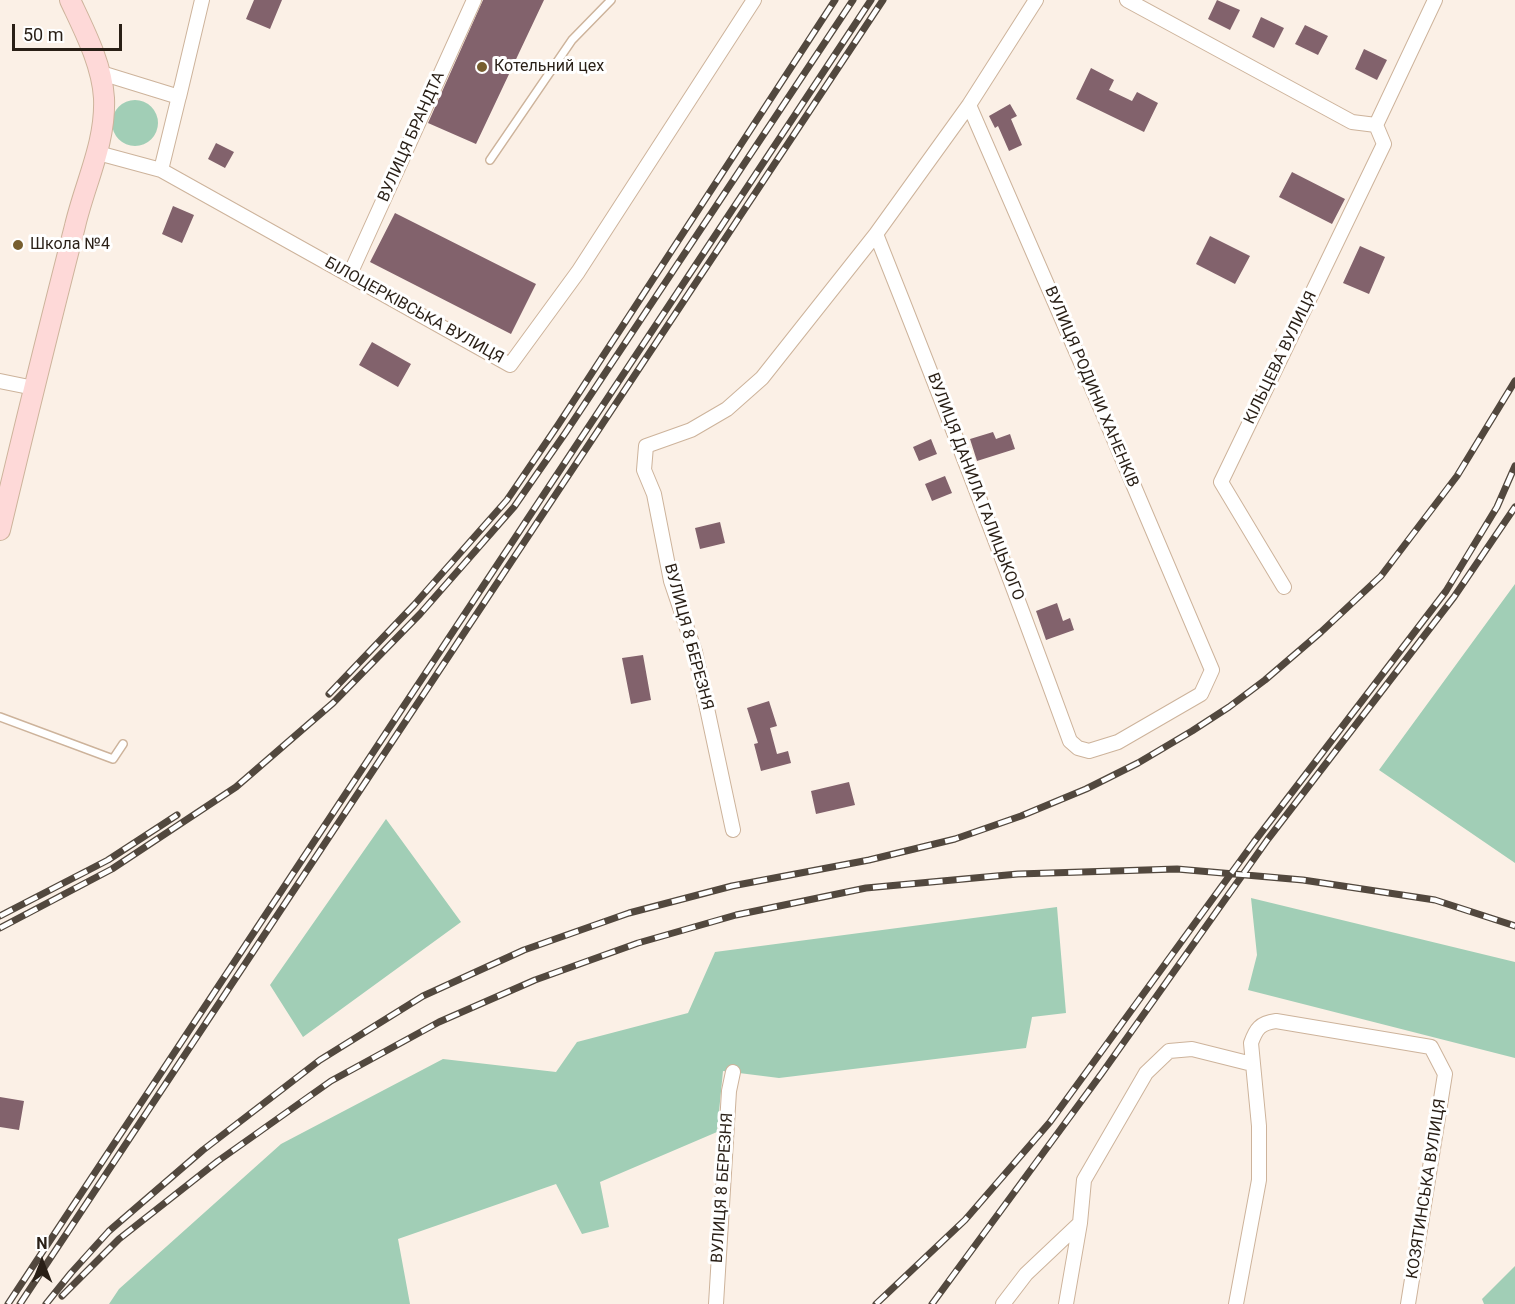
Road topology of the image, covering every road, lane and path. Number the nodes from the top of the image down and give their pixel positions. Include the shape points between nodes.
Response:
1 (69, 0) edge
2 (202, 0) edge
3 (474, 0) edge
4 (611, 0) edge
5 (754, 0) edge
6 (1036, 0) edge
7 (1126, 0) edge
8 (1435, 0) edge
9 (98, 72) junction
10 (179, 97) junction
11 (969, 105) junction
12 (1376, 125) junction
13 (98, 153) junction
14 (490, 160) dead end
15 (161, 170) junction
16 (876, 234) junction
17 (350, 274) junction
18 (0, 381) edge
19 (34, 388) junction
20 (0, 530) edge
21 (1284, 586) dead end
22 (0, 717) edge
23 (1070, 741) joint
24 (123, 744) dead end
25 (733, 830) dead end
26 (1252, 1064) junction
27 (733, 1072) dead end
28 (1080, 1223) junction
29 (716, 1304) edge
30 (1003, 1304) edge
31 (1066, 1304) edge
32 (1236, 1304) edge
33 (1408, 1304) edge

1 - 9 main road
2 - 10 street
3 - 17 street, ВУЛИЦЯ БРАНДТА
4 - 14 lane via 572,40
5 - 17 street, БІЛОЦЕРКІВСЬКА ВУЛИЦЯ via 578,272 510,365
6 - 11 street
7 - 12 street via 1352,122
8 - 12 street
9 - 10 street
9 - 13 main road via 104,98
10 - 15 street
11 - 16 street
11 - 23 street, ВУЛИЦЯ РОДИНИ ХАНЕНКІВ via 1212,670 1201,694 1118,742 1089,751
12 - 21 street, КІЛЬЦЕВА ВУЛИЦЯ via 1384,144 1221,482
13 - 15 street, БІЛОЦЕРКІВСЬКА ВУЛИЦЯ
13 - 19 main road via 77,217
15 - 17 street, БІЛОЦЕРКІВСЬКА ВУЛИЦЯ
16 - 23 street, ВУЛИЦЯ ДАНИЛА ГАЛИЦЬКОГО via 1004,560
16 - 25 street, ВУЛИЦЯ 8 БЕРЕЗНЯ via 762,378 727,409 691,430 646,446 644,470 654,494 671,581 695,652
18 - 19 street
19 - 20 main road
22 - 24 lane via 113,759
26 - 28 street via 1191,1049 1169,1051 1146,1073 1084,1180
26 - 32 street via 1259,1126 1259,1180
26 - 33 street, КОЗЯТИНСЬКА ВУЛИЦЯ via 1255,1030 1276,1021 1431,1047 1445,1074
27 - 29 street, ВУЛИЦЯ 8 БЕРЕЗНЯ
28 - 30 street via 1026,1274
28 - 31 street

